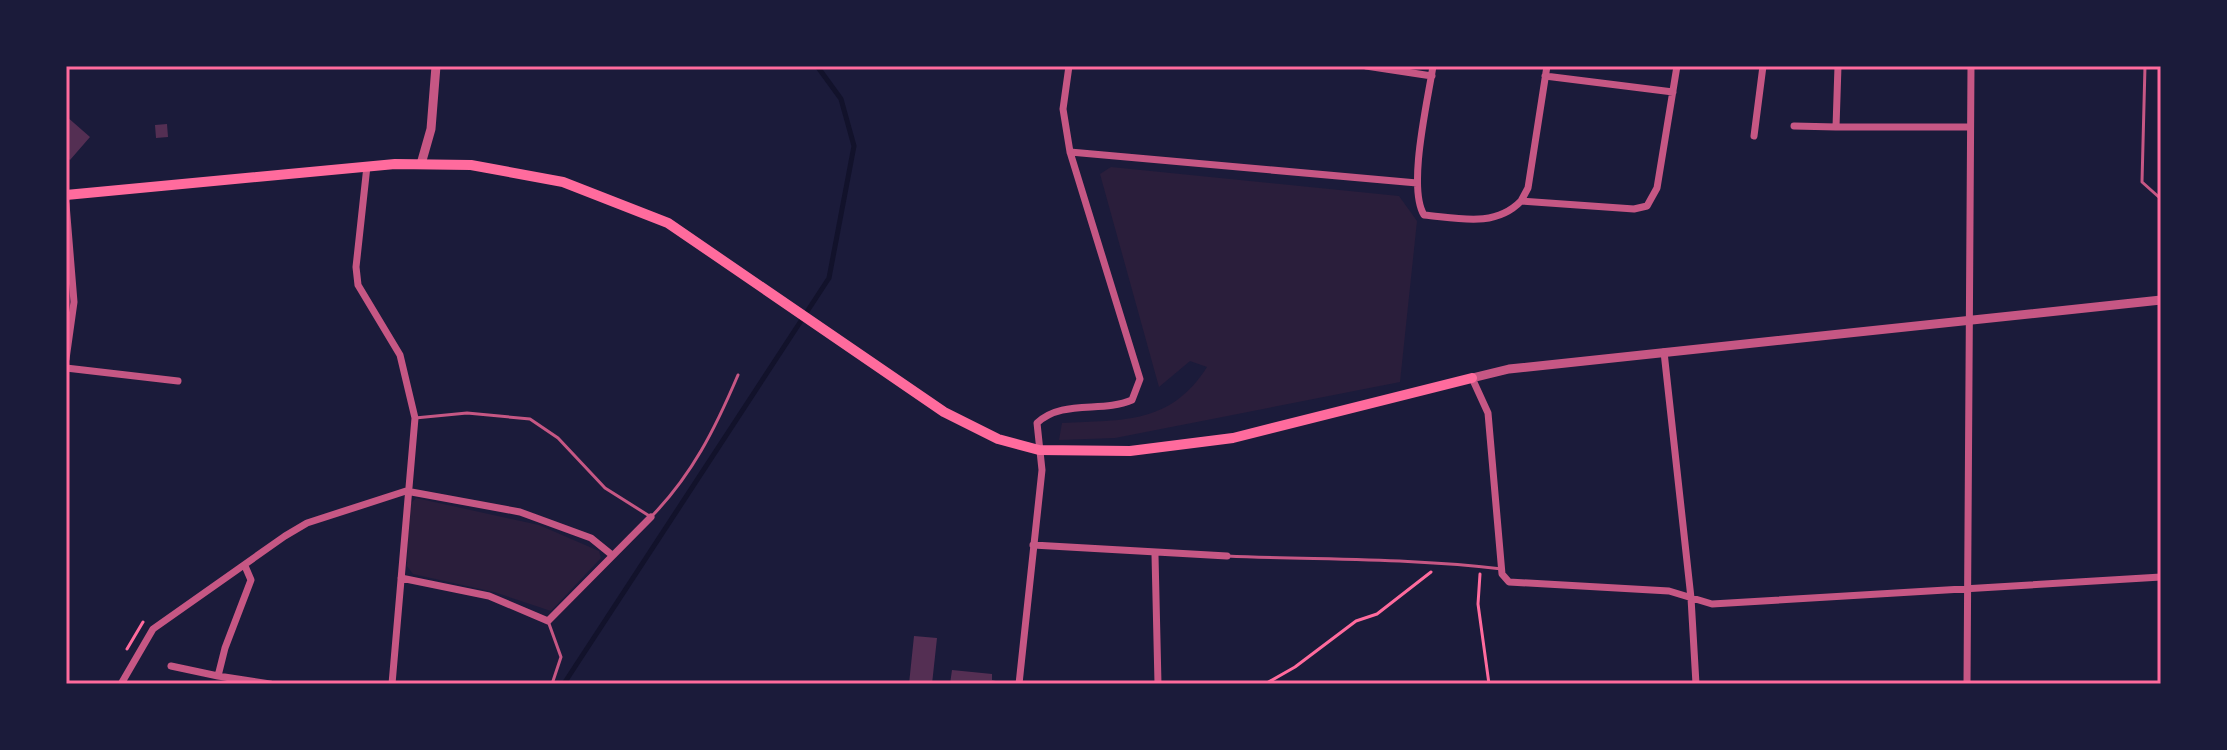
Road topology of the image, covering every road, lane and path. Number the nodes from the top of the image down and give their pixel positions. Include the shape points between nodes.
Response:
1 (436, 66) edge
2 (1069, 66) edge
3 (1366, 66) edge
4 (1433, 66) edge
5 (1547, 66) edge
6 (1677, 66) edge
7 (1763, 66) edge
8 (1838, 66) edge
9 (1971, 66) edge
10 (2145, 66) edge
11 (1432, 76) junction
12 (1545, 76) junction
13 (1673, 92) junction
14 (1794, 126) dead end
15 (1836, 127) junction
16 (1970, 127) junction
17 (1754, 136) dead end
18 (1070, 152) junction
19 (421, 164) junction
20 (367, 166) junction
21 (1417, 183) junction
22 (66, 195) edge
23 (2161, 199) edge
24 (1521, 201) junction
25 (66, 204) edge
26 (2161, 300) edge
27 (1969, 320) junction
28 (1664, 352) junction
29 (66, 359) edge
30 (66, 368) edge
31 (738, 375) dead end
32 (1472, 378) junction
33 (178, 381) dead end
34 (415, 418) junction
35 (1039, 450) junction
36 (406, 491) junction
37 (651, 517) junction
38 (1033, 545) junction
39 (612, 555) junction
40 (1155, 555) junction
41 (1227, 556) joint
42 (1444, 563) junction
43 (245, 566) junction
44 (1480, 566) junction
45 (1502, 569) junction
46 (2161, 577) edge
47 (401, 578) junction
48 (1969, 588) junction
49 (1691, 598) junction
50 (548, 621) junction
51 (171, 666) dead end
52 (218, 676) junction
53 (232, 680) edge
54 (121, 684) edge
55 (270, 684) edge
56 (392, 684) edge
57 (552, 684) edge
58 (1019, 684) edge
59 (1158, 684) edge
60 (1265, 684) edge
61 (1489, 684) edge
62 (1696, 684) edge
63 (1967, 684) edge

1 - 19 street via 431,129
2 - 18 street via 1063,109
3 - 11 street
4 - 11 street
5 - 12 street
6 - 13 street
7 - 17 street
8 - 15 street
9 - 16 street
10 - 23 lane via 2142,182
11 - 21 street
12 - 13 street
12 - 24 street via 1528,188
13 - 24 street via 1657,188 1647,206
14 - 15 street
15 - 16 street
16 - 27 street
18 - 21 street
18 - 35 street via 1140,379 1132,400 1117,406 1063,409 1045,416 1037,423
19 - 20 main road
19 - 35 main road via 524,173 626,203 691,236 969,427
20 - 22 main road
20 - 34 street via 358,285 400,355
21 - 24 street via 1424,215 1497,218
25 - 29 street via 74,302
26 - 27 street
27 - 28 street
27 - 48 street
28 - 32 street
28 - 49 street
30 - 33 street
31 - 37 lane via 704,450
32 - 35 main road via 1233,438 1130,451
32 - 45 street via 1488,413
34 - 36 street
34 - 37 lane via 467,413 530,419 558,438 605,488
35 - 38 street via 1042,470
36 - 39 street via 520,512 591,538
36 - 43 street via 307,523
36 - 47 street
37 - 39 street
38 - 40 street
38 - 58 street
39 - 50 street
40 - 41 street
40 - 59 street
41 - 42 lane
42 - 44 lane
42 - 60 path via 1377,614 1356,621
43 - 52 street via 251,580
43 - 54 street via 153,629
44 - 45 lane
44 - 61 path via 1478,604
45 - 49 street via 1505,579 1669,591
46 - 48 street
47 - 50 street via 489,596
47 - 56 street
48 - 49 street via 1712,604
48 - 63 street
49 - 62 street
50 - 57 lane via 561,657
51 - 52 street
52 - 53 street
53 - 55 street

